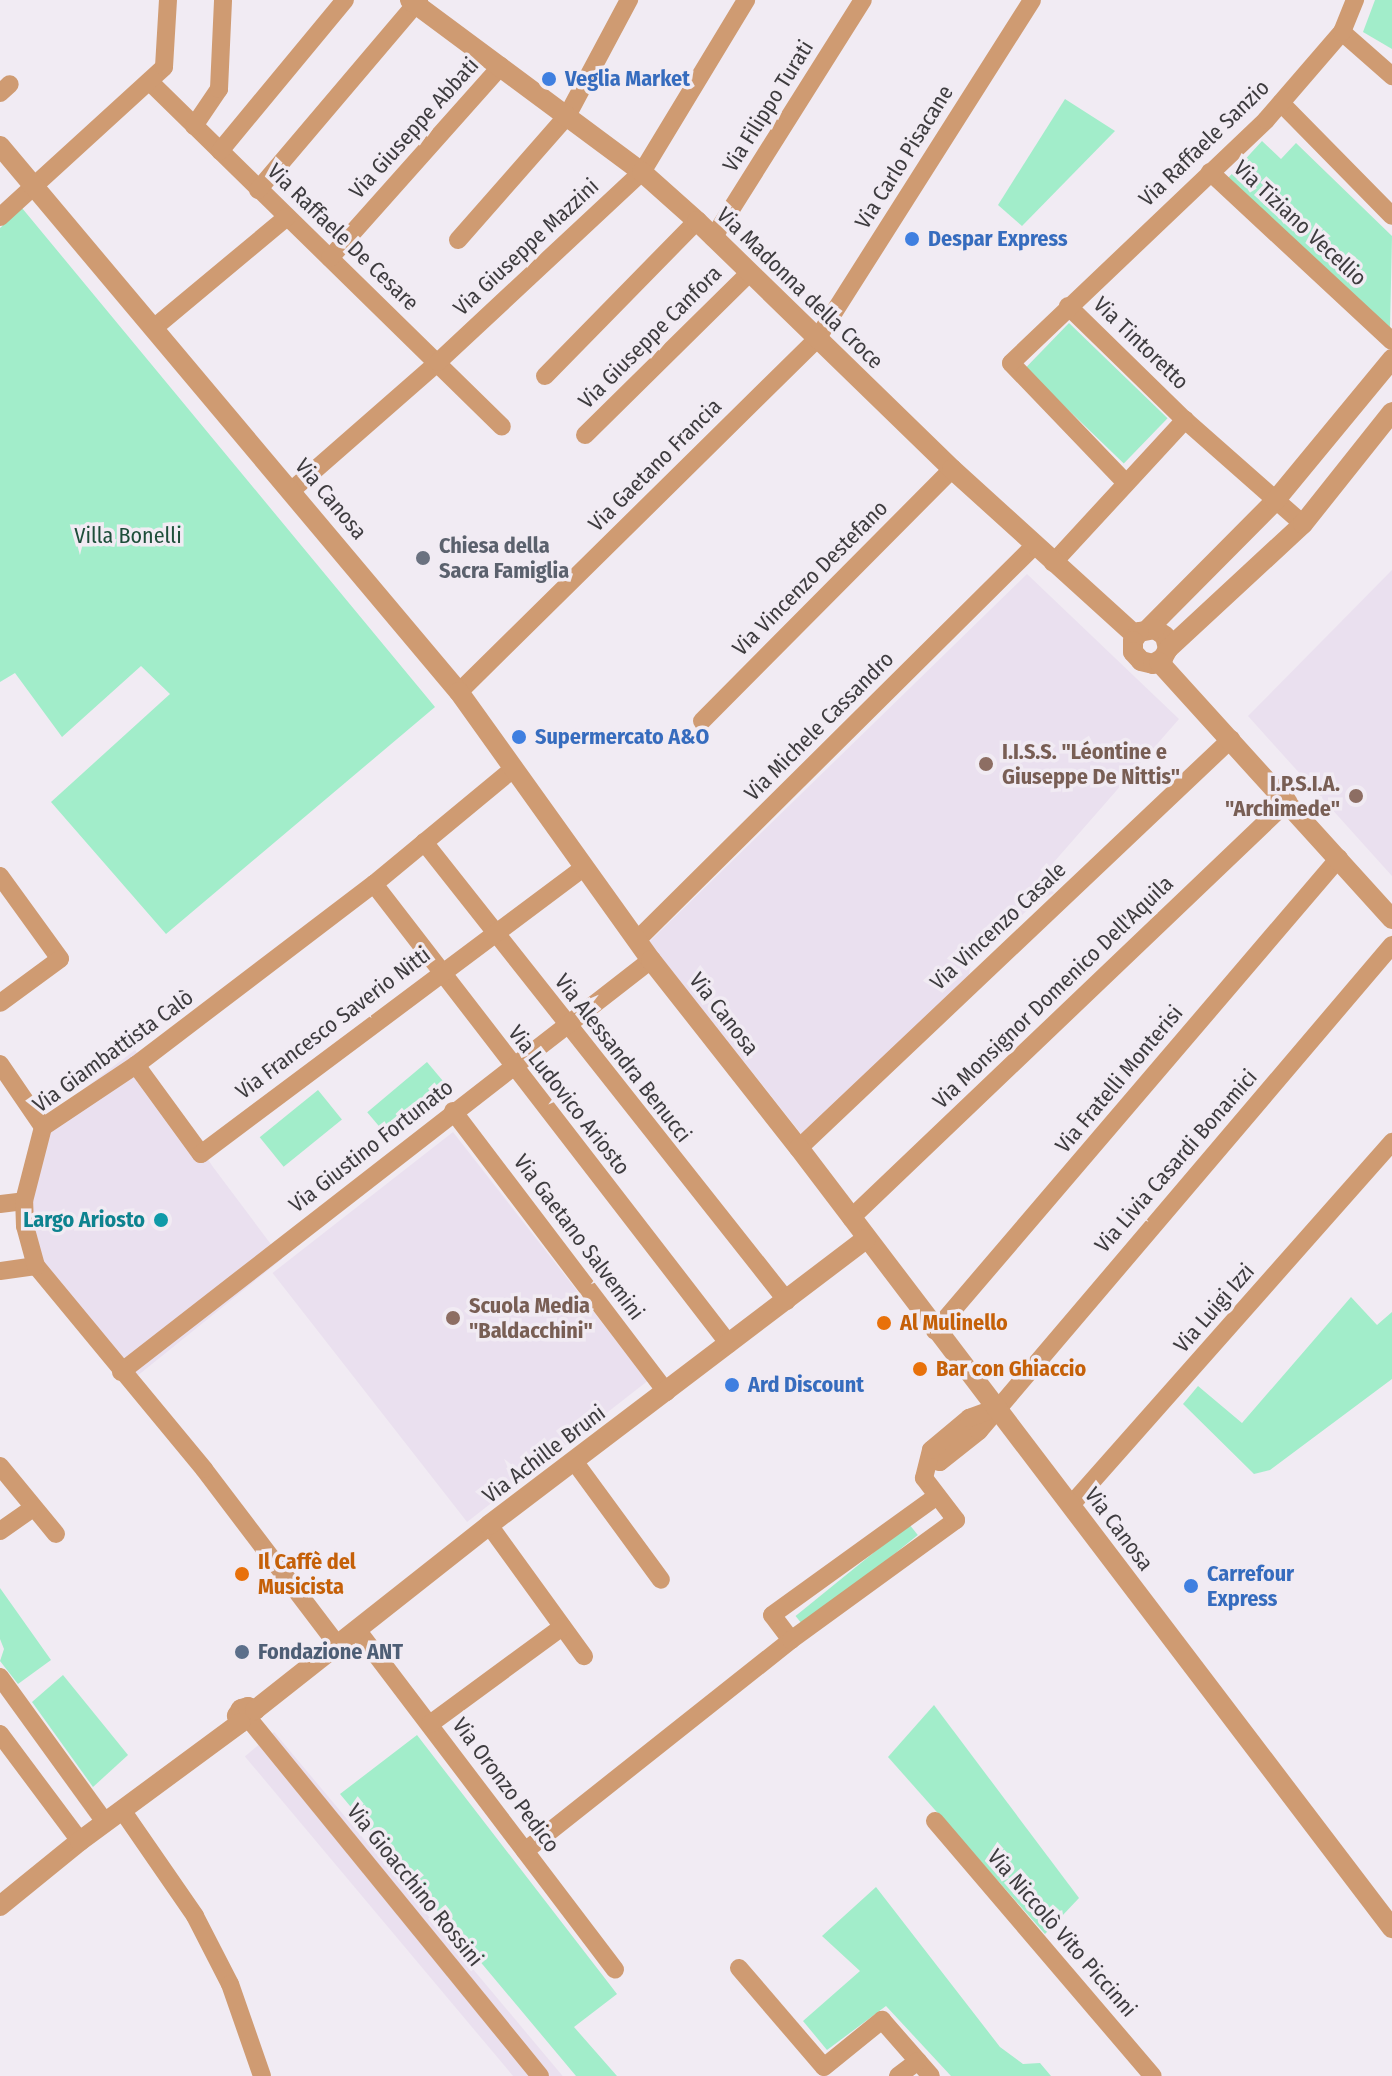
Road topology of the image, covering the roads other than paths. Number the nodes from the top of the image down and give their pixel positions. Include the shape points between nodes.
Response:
1 (168, 0) edge
2 (223, 0) edge
3 (345, 0) edge
4 (629, 0) edge
5 (746, 0) edge
6 (863, 0) edge
7 (1032, 0) edge
8 (1355, 0) edge
9 (415, 1) edge
10 (1342, 32) junction
11 (501, 66) junction
12 (1392, 76) edge
13 (151, 83) junction
14 (1281, 103) junction
15 (567, 116) junction
16 (194, 126) junction
17 (0, 146) edge
18 (220, 151) junction
19 (642, 172) junction
20 (1210, 172) junction
21 (34, 188) junction
22 (258, 190) junction
23 (1392, 216) edge
24 (0, 217) edge
25 (287, 217) junction
26 (697, 221) junction
27 (713, 238) junction
28 (458, 240) dead end
29 (330, 258) junction
30 (749, 273) junction
31 (1068, 306) junction
32 (155, 327) junction
33 (817, 339) junction
34 (1392, 341) edge
35 (1392, 359) edge
36 (438, 362) junction
37 (545, 376) dead end
38 (1392, 412) edge
39 (1185, 420) junction
40 (502, 427) dead end
41 (585, 435) dead end
42 (952, 469) junction
43 (1126, 483) junction
44 (292, 490) junction
45 (1275, 501) junction
46 (1303, 524) junction
47 (1034, 546) junction
48 (1053, 563) junction
49 (1142, 632) junction
50 (1163, 656) junction
51 (459, 692) junction
52 (702, 721) dead end
53 (1231, 739) junction
54 (513, 769) junction
55 (1288, 801) junction
56 (424, 842) junction
57 (1339, 858) junction
58 (584, 868) junction
59 (0, 876) edge
60 (374, 884) junction
61 (1392, 919) edge
62 (494, 933) junction
63 (637, 940) junction
64 (1392, 945) edge
65 (651, 960) junction
66 (439, 973) junction
67 (0, 1003) edge
68 (565, 1025) junction
69 (0, 1064) edge
70 (136, 1065) junction
71 (513, 1067) junction
72 (453, 1111) junction
73 (43, 1127) junction
74 (1392, 1142) edge
75 (799, 1148) junction
76 (24, 1201) junction
77 (0, 1204) edge
78 (851, 1218) junction
79 (866, 1239) junction
80 (36, 1266) junction
81 (0, 1271) edge
82 (787, 1301) junction
83 (935, 1331) junction
84 (729, 1344) junction
85 (121, 1372) junction
86 (666, 1392) junction
87 (996, 1408) junction
88 (574, 1461) junction
89 (0, 1466) edge
90 (937, 1496) junction
91 (1071, 1505) junction
92 (33, 1508) junction
93 (489, 1525) junction
94 (0, 1531) edge
95 (56, 1534) dead end
96 (661, 1580) dead end
97 (562, 1627) junction
98 (358, 1631) junction
99 (791, 1640) junction
100 (339, 1647) junction
101 (584, 1656) dead end
102 (0, 1677) edge
103 (249, 1719) junction
104 (430, 1724) junction
105 (0, 1734) edge
106 (114, 1816) junction
107 (935, 1821) dead end
108 (80, 1841) junction
109 (525, 1851) junction
110 (0, 1906) edge
111 (1392, 1928) edge
112 (739, 1968) dead end
113 (615, 1969) dead end
114 (918, 2061) junction
115 (828, 2071) edge
116 (262, 2076) edge
117 (540, 2076) edge
118 (898, 2076) edge
119 (931, 2076) edge
120 (1153, 2076) edge

1 - 13 street via 164,67
2 - 16 street via 219,89
3 - 18 street
4 - 15 street
5 - 19 street, Via Giuseppe Mazzini
6 - 27 street, Via Filippo Turati
7 - 33 street, Via Carlo Pisacane
8 - 10 street, Via Raffaele Sanzio
9 - 11 street, Via Madonna della Croce
9 - 22 street
10 - 12 street
10 - 14 street, Via Raffaele Sanzio
11 - 15 street, Via Madonna della Croce
11 - 29 street, Via Giuseppe Abbati
13 - 16 street, Via Raffaele De Cesare
13 - 21 street
14 - 20 street, Via Raffaele Sanzio
14 - 23 street
15 - 19 street, Via Madonna della Croce
15 - 28 street
16 - 18 street, Via Raffaele De Cesare
17 - 21 street, Via Canosa
18 - 22 street, Via Raffaele De Cesare
19 - 26 street, Via Madonna della Croce
19 - 36 street, Via Giuseppe Mazzini
20 - 31 street, Via Raffaele Sanzio
20 - 34 street, Via Tiziano Vecellio
21 - 24 street
21 - 32 street, Via Canosa
22 - 25 street, Via Raffaele De Cesare
25 - 29 street, Via Raffaele De Cesare
25 - 32 street
26 - 27 street, Via Madonna della Croce
26 - 37 street
27 - 30 street, Via Madonna della Croce
29 - 36 street, Via Raffaele De Cesare
30 - 33 street, Via Madonna della Croce
30 - 41 street, Via Giuseppe Canfora
31 - 39 street, Via Tintoretto
31 - 43 street, Via Tintoretto via 1011,363
32 - 44 street, Via Canosa
33 - 42 street, Via Madonna della Croce
33 - 51 street, Via Gaetano Francia
35 - 45 street
36 - 40 street, Via Raffaele De Cesare
36 - 44 street, Via Giuseppe Mazzini
38 - 46 street
39 - 43 street, Via Tintoretto
39 - 45 street, Via Tintoretto
42 - 47 street, Via Madonna della Croce
42 - 52 street, Via Vincenzo Destefano
43 - 48 street, Via Tintoretto
44 - 51 street, Via Canosa
45 - 46 street, Via Tintoretto
45 - 49 street
46 - 50 street
47 - 48 street, Via Madonna della Croce
47 - 63 street, Via Michele Cassandro
48 - 49 street, Via Madonna della Croce
49 - 50 street, Via Madonna della Croce via 1165,636
49 - 50 street, Via Madonna della Croce via 1133,646 1136,657 1147,664
50 - 53 street, Via Madonna della Croce
51 - 54 street, Via Canosa
53 - 55 street, Via Madonna della Croce
53 - 75 street, Via Vincenzo Casale
54 - 56 street, Via Giambattista Calò
54 - 58 street, Via Canosa
55 - 57 street, Via Madonna della Croce
55 - 78 street, Via Monsignor Domenico Dell'Aquila
56 - 60 street, Via Giambattista Calò
56 - 62 street, Via Alessandra Benucci
57 - 61 street, Via Madonna della Croce
57 - 83 street, Via Fratelli Monterisi
58 - 62 street, Via Francesco Saverio Nitti
58 - 63 street, Via Canosa
59 - 67 street via 60,959
60 - 66 street, Via Ludovico Ariosto
60 - 70 street, Via Giambattista Calò
62 - 66 street, Via Francesco Saverio Nitti
62 - 68 street, Via Alessandra Benucci
63 - 65 street, Via Canosa
64 - 87 street, Via Livia Casardi Bonamici
65 - 68 street, Via Giustino Fortunato
65 - 75 street, Via Canosa
66 - 70 street, Via Francesco Saverio Nitti via 201,1154
66 - 71 street, Via Ludovico Ariosto
68 - 71 street, Via Giustino Fortunato
68 - 82 street, Via Alessandra Benucci
69 - 73 street
70 - 73 street, Via Giambattista Calò
71 - 72 street, Via Giustino Fortunato
71 - 84 street, Via Ludovico Ariosto
72 - 85 street, Via Giustino Fortunato
72 - 86 street, Via Gaetano Salvemini
73 - 76 street, Via Giambattista Calò
74 - 91 street, Via Luigi Izzi
75 - 78 street, Via Canosa
76 - 77 street
76 - 80 street, Via Giambattista Calò
78 - 79 street, Via Canosa
79 - 82 street, Via Achille Bruni
79 - 83 street, Via Canosa
80 - 81 street
80 - 85 street, Via Giambattista Calò
82 - 84 street, Via Achille Bruni
83 - 87 street, Via Canosa
84 - 86 street, Via Achille Bruni
85 - 100 street, Via Giambattista Calò via 204,1469
86 - 88 street, Via Achille Bruni
87 - 90 street, Via Livia Casardi Bonamici via 979,1431 940,1462 926,1464 924,1478
87 - 91 street, Via Canosa
88 - 93 street, Via Achille Bruni
88 - 96 street
89 - 92 street
90 - 99 street via 956,1520
90 - 99 street via 772,1615
91 - 111 street, Via Canosa
92 - 94 street
92 - 95 street
93 - 97 street
93 - 98 street, Via Achille Bruni
97 - 101 street
97 - 104 street
98 - 100 street, Via Achille Bruni
98 - 104 street, Via Oronzo Pedico
99 - 109 street
100 - 103 street, Via Achille Bruni
102 - 106 street
103 - 106 street, Via Achille Bruni
103 - 117 street, Via Gioacchino Rossini
104 - 109 street, Via Oronzo Pedico
105 - 108 street
106 - 108 street, Via Achille Bruni
106 - 116 street via 195,1916 230,1984
107 - 120 street, Via Niccolò Vito Piccinni
108 - 110 street, Via Achille Bruni
109 - 113 street, Via Oronzo Pedico
112 - 115 street
114 - 115 street via 882,2020
114 - 118 street
114 - 119 street

